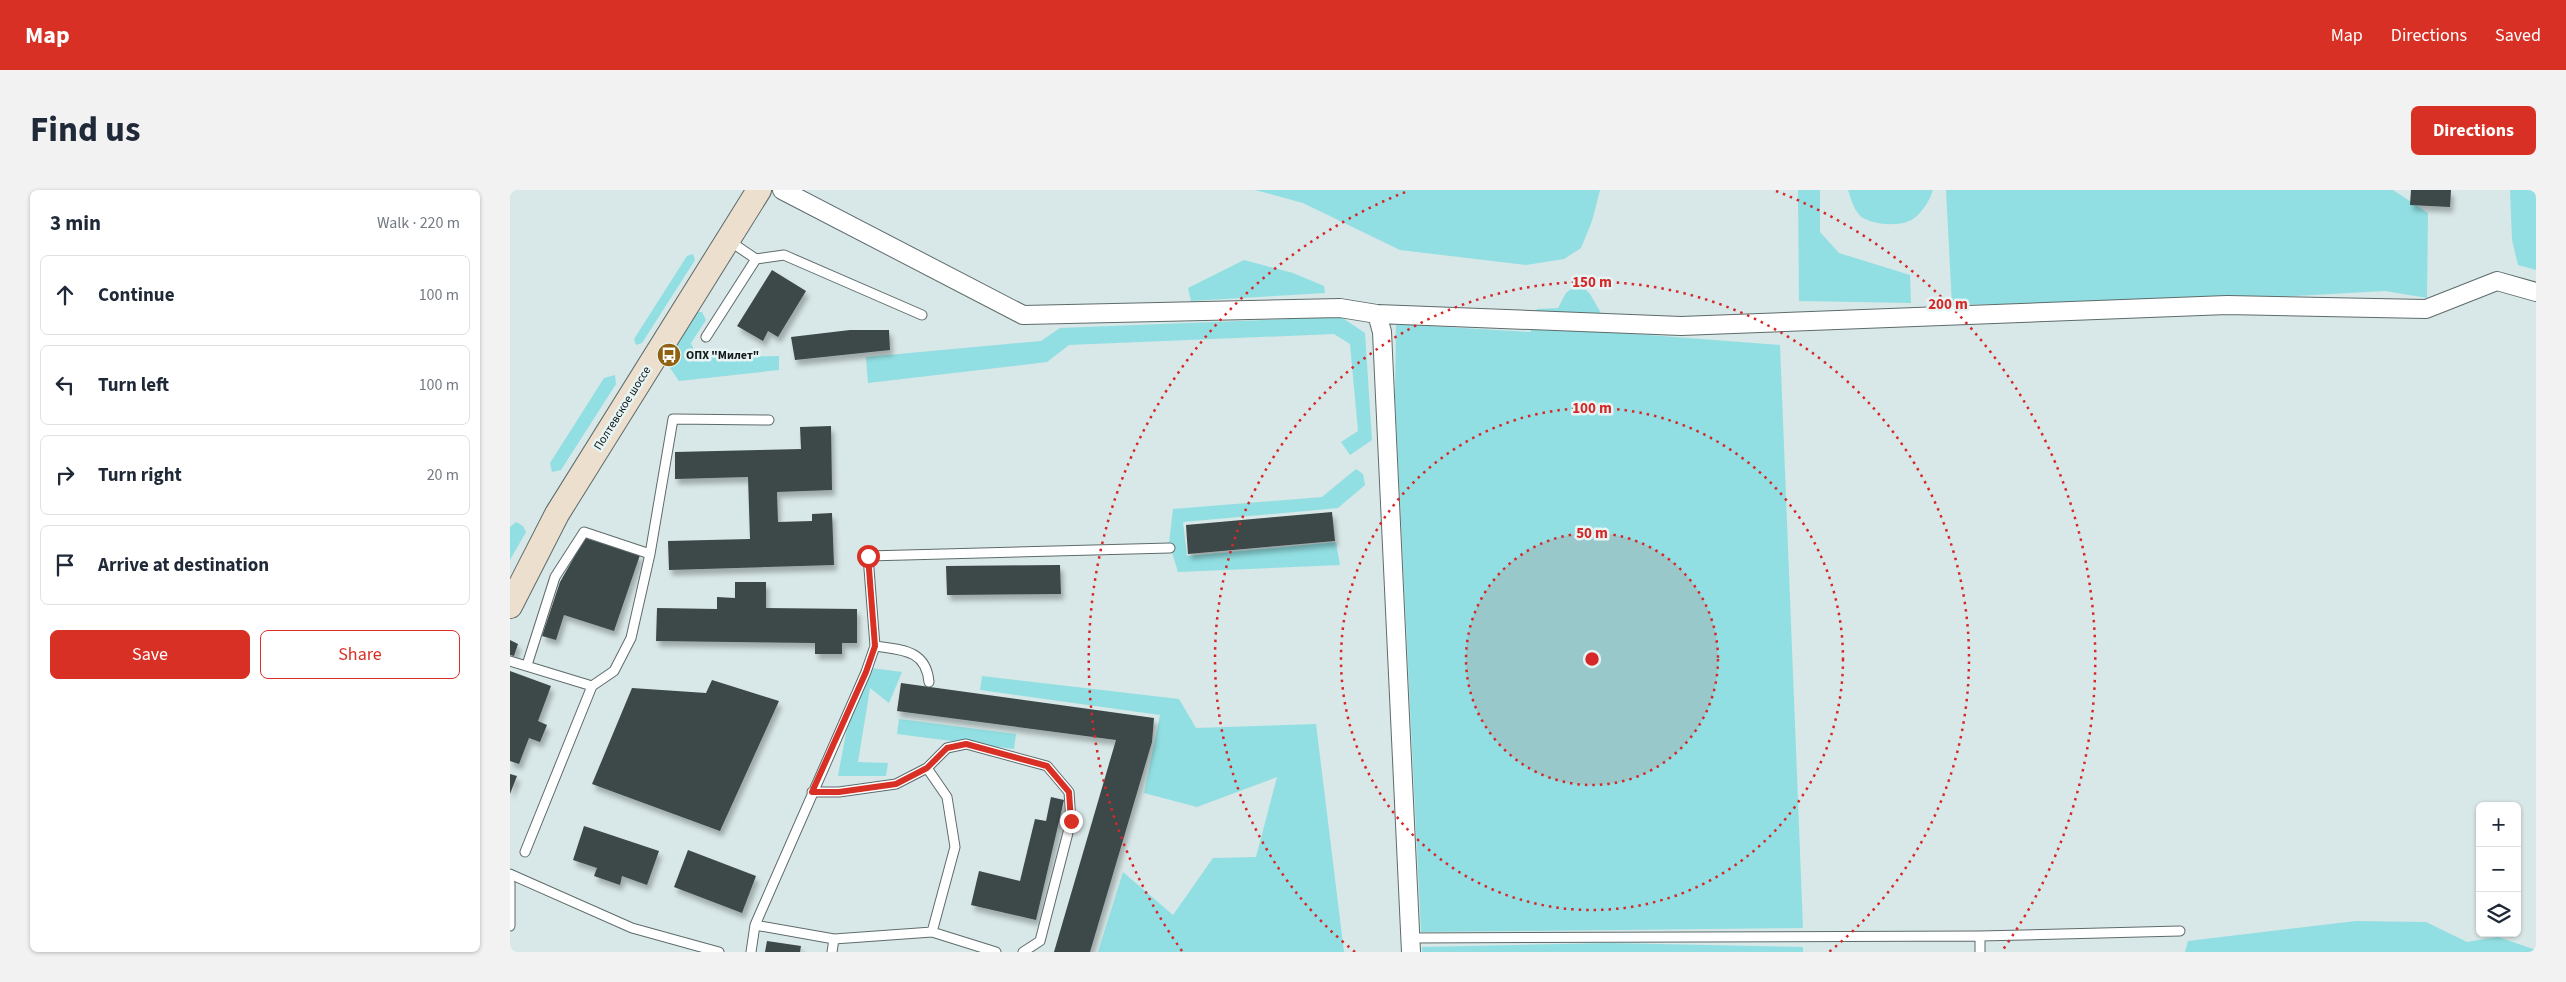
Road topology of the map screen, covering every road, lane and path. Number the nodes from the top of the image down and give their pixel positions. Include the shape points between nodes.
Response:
1 (759, 190) edge
2 (782, 190) edge
3 (728, 240) junction
4 (756, 259) junction
5 (2536, 292) edge
6 (1377, 314) junction
7 (922, 315) dead end
8 (706, 336) dead end
9 (769, 420) dead end
10 (1170, 548) dead end
11 (650, 554) junction
12 (510, 606) edge
13 (875, 646) junction
14 (510, 661) edge
15 (527, 665) junction
16 (929, 682) dead end
17 (592, 686) junction
18 (927, 768) junction
19 (812, 792) junction
20 (525, 852) dead end
21 (510, 874) edge
22 (510, 883) edge
23 (755, 925) junction
24 (510, 926) edge
25 (2180, 931) dead end
26 (932, 932) junction
27 (1980, 936) junction
28 (834, 939) junction
29 (1411, 945) edge
30 (719, 952) edge
31 (751, 952) edge
32 (832, 952) edge
33 (996, 952) edge
34 (1023, 952) edge
35 (1980, 952) edge

1 - 3 street, Полтевское шоссе
2 - 6 street via 1023,315 1340,308
3 - 4 lane
3 - 12 street, Полтевское шоссе via 557,514
4 - 7 lane via 784,255
4 - 8 lane
5 - 6 street via 2497,281 2426,309 2226,305 1681,326
6 - 29 street via 1382,332
9 - 11 lane via 673,419
10 - 13 lane via 868,556
11 - 15 lane via 584,532 555,577
11 - 17 lane via 631,638 614,671
13 - 16 lane via 908,652 919,658 928,670
13 - 19 lane
14 - 15 lane
15 - 17 lane
17 - 20 lane
18 - 19 lane via 896,784 839,792
18 - 26 lane via 947,797 955,847
18 - 34 lane via 947,748 966,744 1047,766 1069,792 1071,821 1040,941
19 - 23 lane
21 - 30 lane via 632,928
22 - 24 lane
23 - 28 lane
23 - 31 lane
25 - 27 lane
26 - 28 lane
26 - 33 lane
27 - 29 lane
27 - 35 lane
28 - 32 lane

